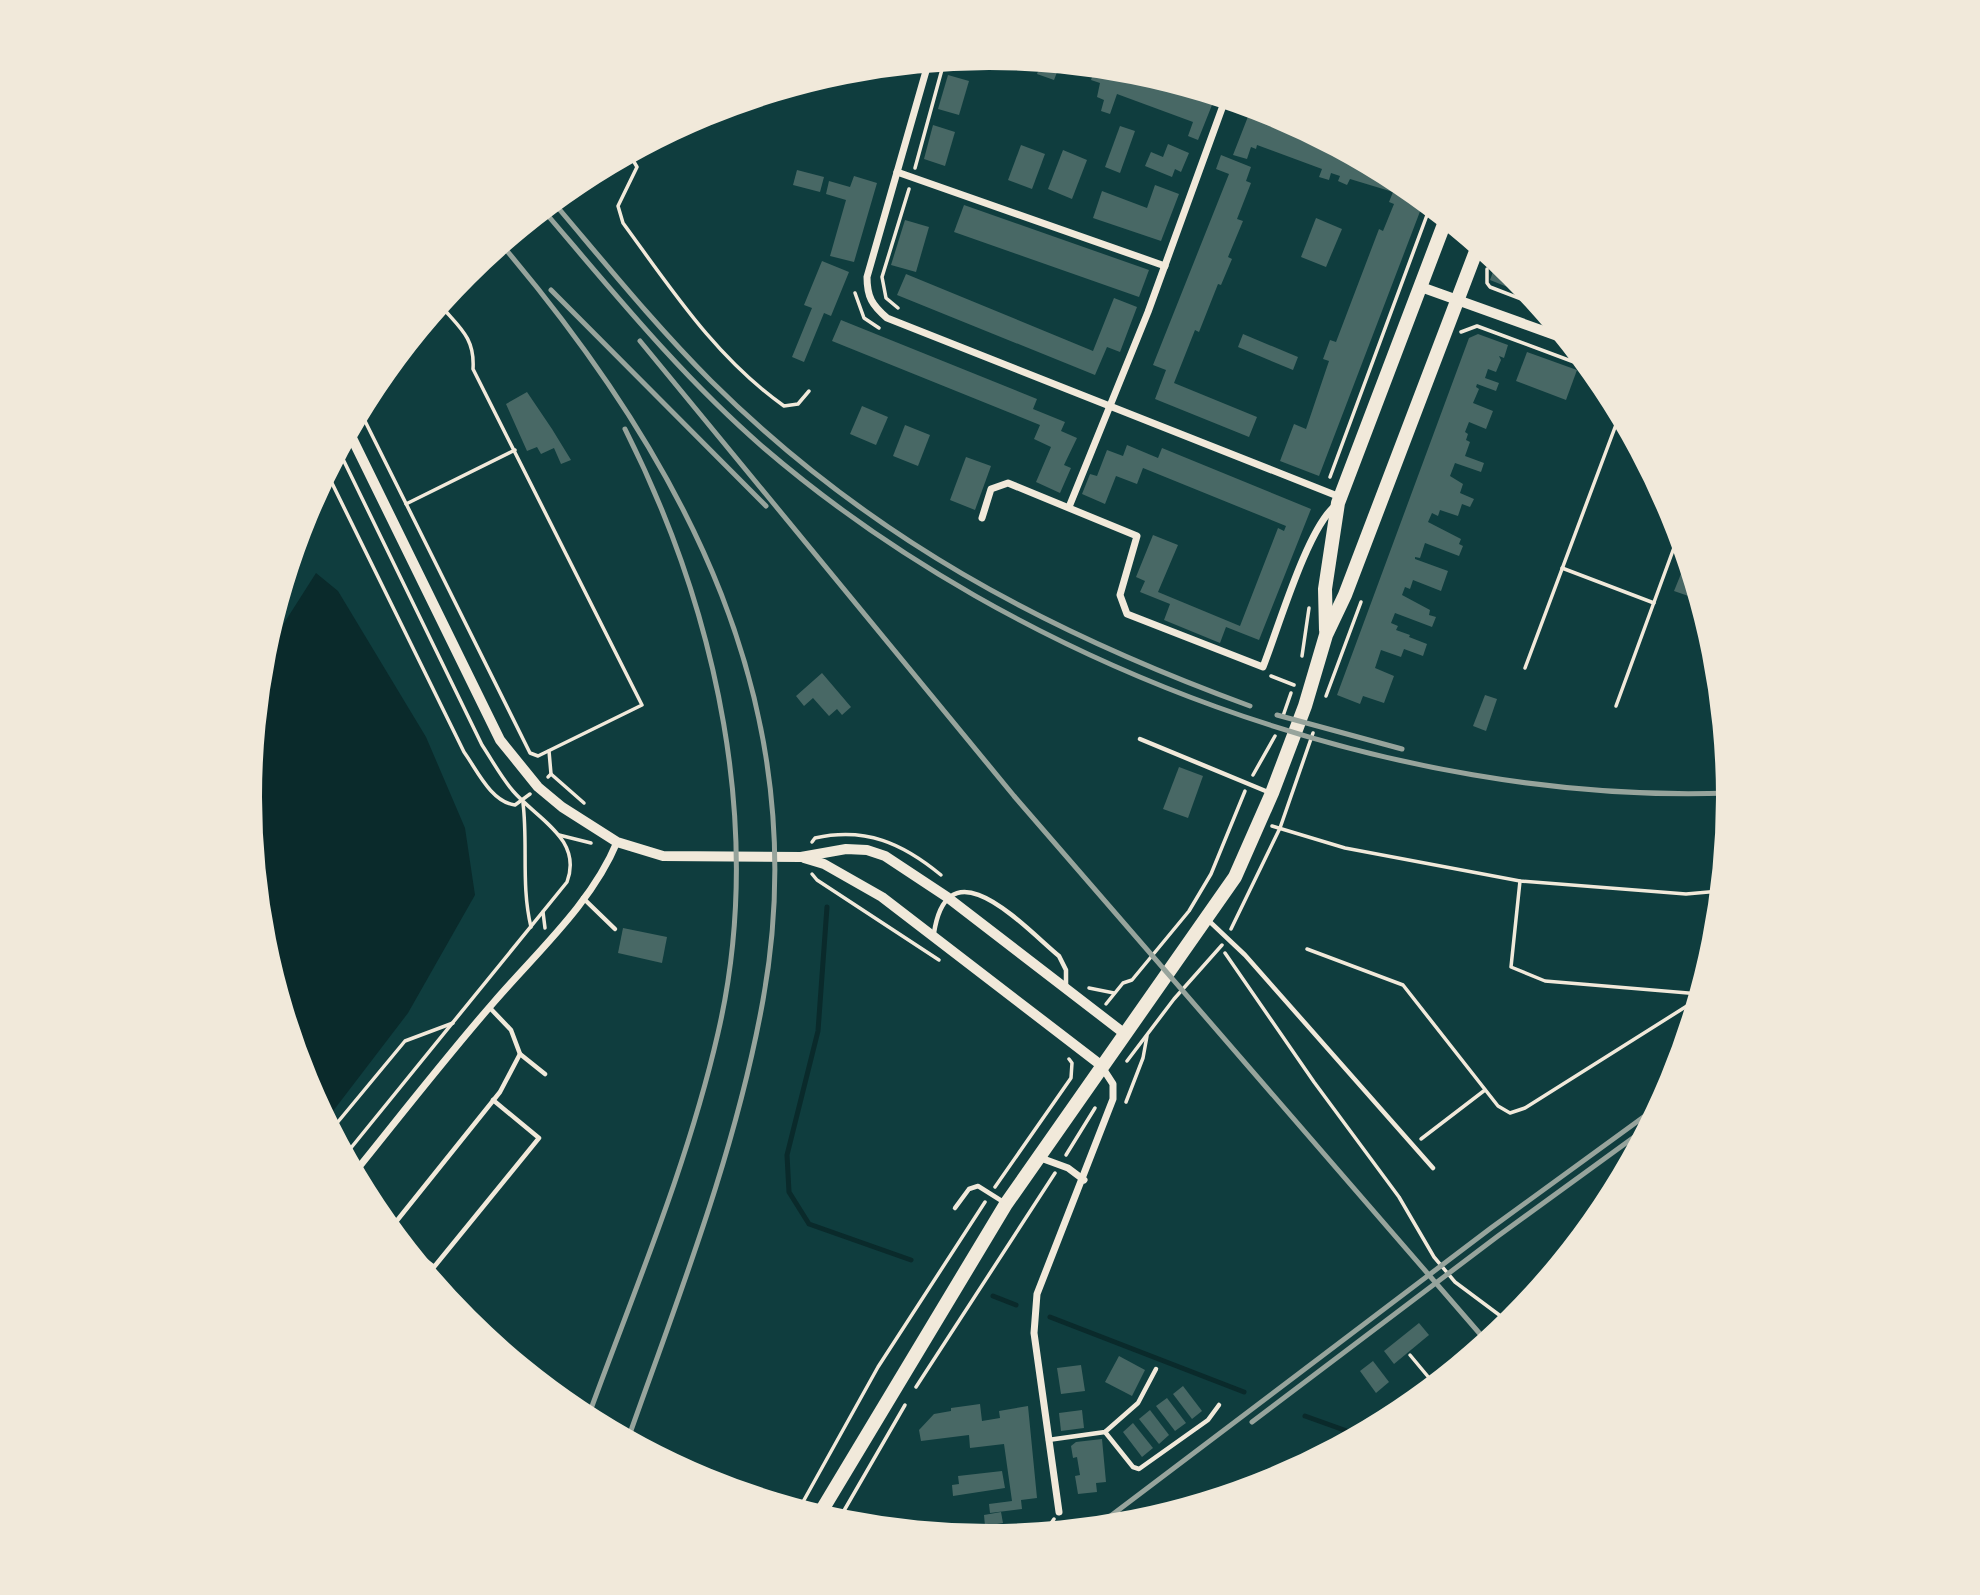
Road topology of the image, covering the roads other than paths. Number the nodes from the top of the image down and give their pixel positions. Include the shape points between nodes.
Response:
1 (925, 73) edge
2 (1223, 109) edge
3 (897, 172) junction
4 (1443, 228) edge
5 (1475, 255) edge
6 (1165, 265) junction
7 (1421, 287) junction
8 (1458, 300) junction
9 (1544, 327) edge
10 (1109, 408) junction
11 (355, 444) edge
12 (1339, 500) junction
13 (1069, 507) junction
14 (982, 518) dead end
15 (1326, 635) junction
16 (1140, 739) dead end
17 (1272, 793) junction
18 (617, 842) junction
19 (801, 857) junction
20 (947, 897) junction
21 (583, 898) junction
22 (1208, 920) junction
23 (615, 929) dead end
24 (934, 934) junction
25 (1066, 989) junction
26 (489, 1008) junction
27 (1125, 1034) junction
28 (520, 1054) junction
29 (1102, 1066) junction
30 (545, 1074) dead end
31 (493, 1100) junction
32 (1038, 1157) junction
33 (362, 1164) edge
34 (1433, 1168) dead end
35 (1084, 1180) junction
36 (1006, 1204) junction
37 (955, 1208) dead end
38 (398, 1219) edge
39 (434, 1266) edge
40 (1156, 1369) dead end
41 (1219, 1405) dead end
42 (1105, 1432) junction
43 (1048, 1440) junction
44 (824, 1505) edge
45 (1059, 1512) dead end

1 - 3 street
2 - 6 street
3 - 6 street
3 - 10 street via 867,277 867,293 874,307 887,318
4 - 7 main road
5 - 8 main road
6 - 10 street
7 - 8 street
7 - 12 main road
8 - 9 street
8 - 15 main road via 1450,342
10 - 12 street
10 - 13 street
11 - 18 street via 500,740 538,787
12 - 13 street via 1324,515 1264,667 1127,614 1120,595 1138,536
12 - 15 main road via 1325,589
13 - 14 street via 1008,483 991,489
15 - 17 main road
16 - 17 lane
17 - 22 main road via 1235,877
18 - 19 street via 663,856
18 - 21 street via 607,867
19 - 20 street via 867,850 885,856
19 - 24 street via 824,864 881,896
20 - 24 lane via 937,914
20 - 25 street
20 - 25 lane via 961,891 985,896 1059,956 1066,970
21 - 23 lane
21 - 26 street
22 - 27 main road
22 - 34 lane
24 - 29 street
25 - 27 street
26 - 28 lane via 511,1030
26 - 33 street
27 - 29 main road
28 - 30 lane
28 - 31 lane
29 - 32 main road
29 - 35 street via 1113,1084 1110,1110
31 - 38 lane
31 - 39 lane via 539,1138
32 - 35 street
32 - 36 main road
35 - 43 street via 1037,1294 1034,1333
36 - 37 lane via 978,1186 969,1189
36 - 44 main road
40 - 42 lane via 1138,1403
41 - 42 lane via 1208,1420 1139,1469
42 - 43 lane
43 - 45 street

